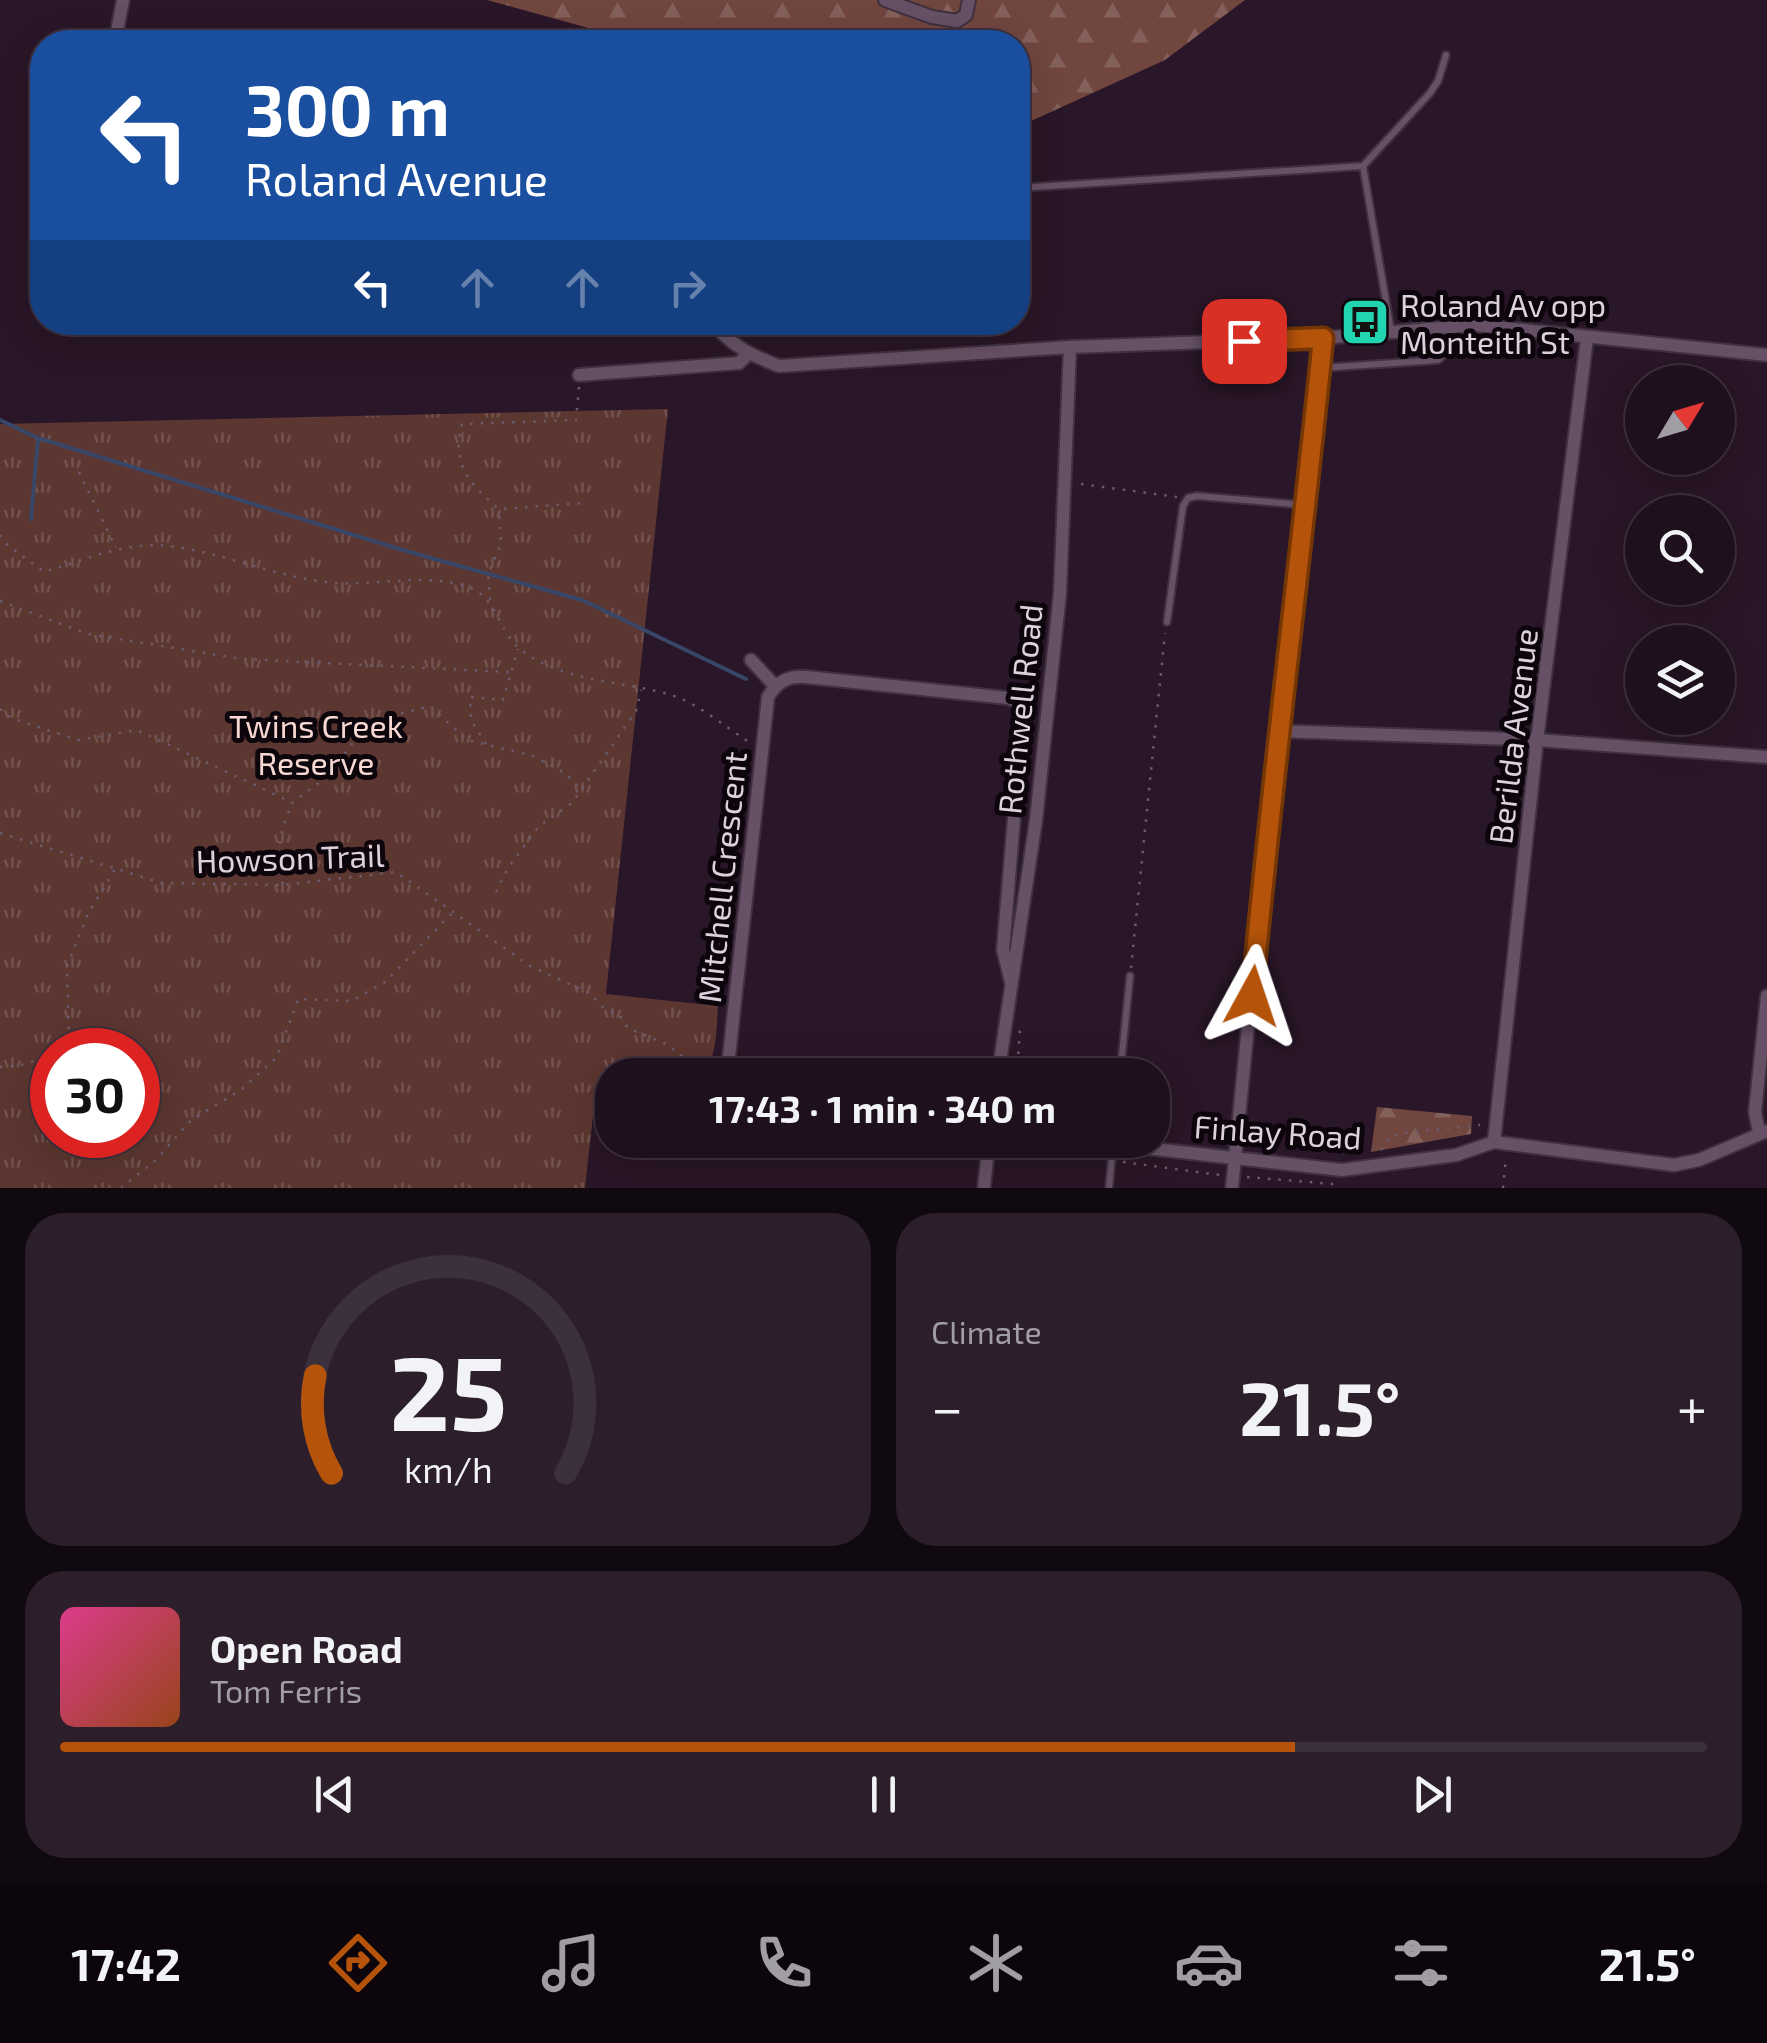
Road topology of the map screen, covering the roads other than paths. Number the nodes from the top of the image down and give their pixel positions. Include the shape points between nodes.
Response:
1 (124, 0) edge
2 (884, 0) edge
3 (969, 0) edge
4 (118, 30) edge
5 (1446, 56) dead end
6 (1363, 166) junction
7 (1030, 187) edge
8 (1476, 325) junction
9 (1392, 332) junction
10 (723, 335) edge
11 (1323, 338) junction
12 (1587, 338) junction
13 (1070, 347) junction
14 (748, 354) junction
15 (1767, 355) edge
16 (1320, 368) junction
17 (580, 376) road end
18 (1306, 506) junction
19 (1168, 622) road end
20 (750, 660) dead end
21 (775, 686) junction
22 (1277, 731) junction
23 (1537, 740) junction
24 (1767, 757) edge
25 (1130, 976) road end
26 (1011, 982) junction
27 (1767, 996) edge
28 (729, 1058) edge
29 (1000, 1058) edge
30 (1122, 1058) edge
31 (1763, 1132) edge
32 (1494, 1142) junction
33 (1170, 1148) edge
34 (1236, 1156) junction
35 (987, 1158) edge
36 (1111, 1158) edge
37 (984, 1188) edge
38 (1108, 1188) edge
39 (1232, 1188) edge

1 - 4 street
2 - 3 street via 957,21
5 - 6 lane via 1430,93
6 - 7 lane
6 - 9 lane
8 - 9 street
8 - 12 street
8 - 16 lane via 1438,360
9 - 11 street
10 - 14 street
11 - 13 street
11 - 16 street
12 - 15 street
12 - 23 street, Berilda Avenue
13 - 14 street via 779,366
13 - 26 street, Rothwell Road via 1060,594
14 - 17 street via 739,363
16 - 18 street
18 - 19 lane via 1188,498
18 - 22 street
20 - 21 street
21 - 26 street via 796,676 1018,702 1003,950
21 - 28 street, Mitchell Crescent via 768,698
22 - 23 street
22 - 34 street
23 - 24 street
23 - 32 street, Berilda Avenue
25 - 30 lane
26 - 29 street, Rothwell Road
27 - 31 street via 1755,1112
31 - 32 street, Finlay Road via 1674,1165
32 - 34 street, Finlay Road via 1342,1170
33 - 34 street, Finlay Road
34 - 39 street
35 - 37 street
36 - 38 lane

